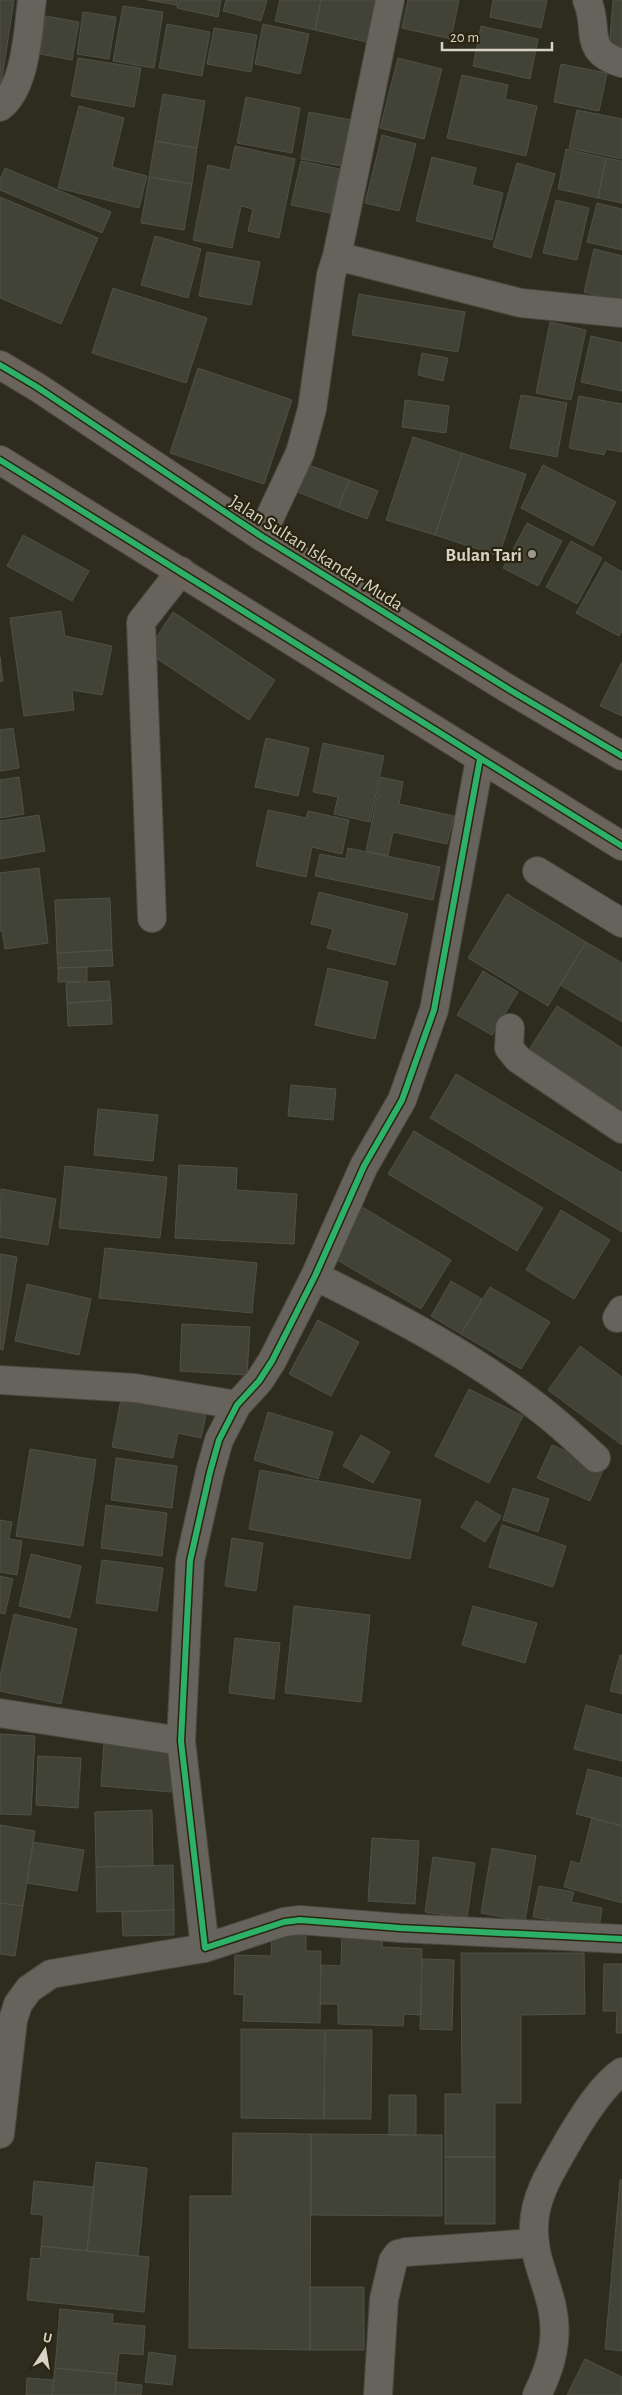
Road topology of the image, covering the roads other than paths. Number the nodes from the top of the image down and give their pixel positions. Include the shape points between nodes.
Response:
1 (32, 0) edge
2 (390, 0) edge
3 (587, 0) edge
4 (622, 63) edge
5 (0, 107) edge
6 (337, 256) junction
7 (622, 314) edge
8 (0, 366) edge
9 (0, 460) edge
10 (261, 536) junction
11 (181, 571) junction
12 (622, 756) edge
13 (480, 759) junction
14 (622, 846) edge
15 (537, 871) dead end
16 (152, 918) dead end
17 (622, 924) edge
18 (510, 1028) dead end
19 (622, 1129) edge
20 (314, 1276) junction
21 (0, 1380) edge
22 (237, 1405) junction
23 (596, 1458) dead end
24 (0, 1713) edge
25 (181, 1741) junction
26 (622, 1939) edge
27 (205, 1948) junction
28 (622, 2072) edge
29 (0, 2134) edge
30 (535, 2243) junction
31 (378, 2395) edge
32 (537, 2395) edge

1 - 5 street via 23,63 14,88
2 - 6 street
3 - 4 street via 596,48
6 - 7 street via 521,303
6 - 10 street via 300,453
8 - 10 highway, Jalan Sultan Iskandar Muda via 37,387
9 - 11 highway
10 - 12 highway, Jalan Sultan Iskandar Muda
11 - 13 highway
11 - 16 street via 141,622
13 - 14 highway
13 - 20 street via 434,1010 402,1100 364,1166
15 - 17 street
18 - 19 street via 509,1048 518,1060
20 - 22 street via 272,1361
20 - 23 street via 396,1316 497,1378 550,1417
21 - 22 street via 135,1388
22 - 25 street via 219,1440 190,1561
24 - 25 street
25 - 27 street
26 - 27 street via 300,1920 284,1922
27 - 29 street via 51,1974 29,1989 18,2004 13,2020
28 - 30 street via 584,2113 541,2191 534,2224
30 - 31 street via 398,2254 393,2261 384,2299
30 - 32 street via 552,2308 555,2347

